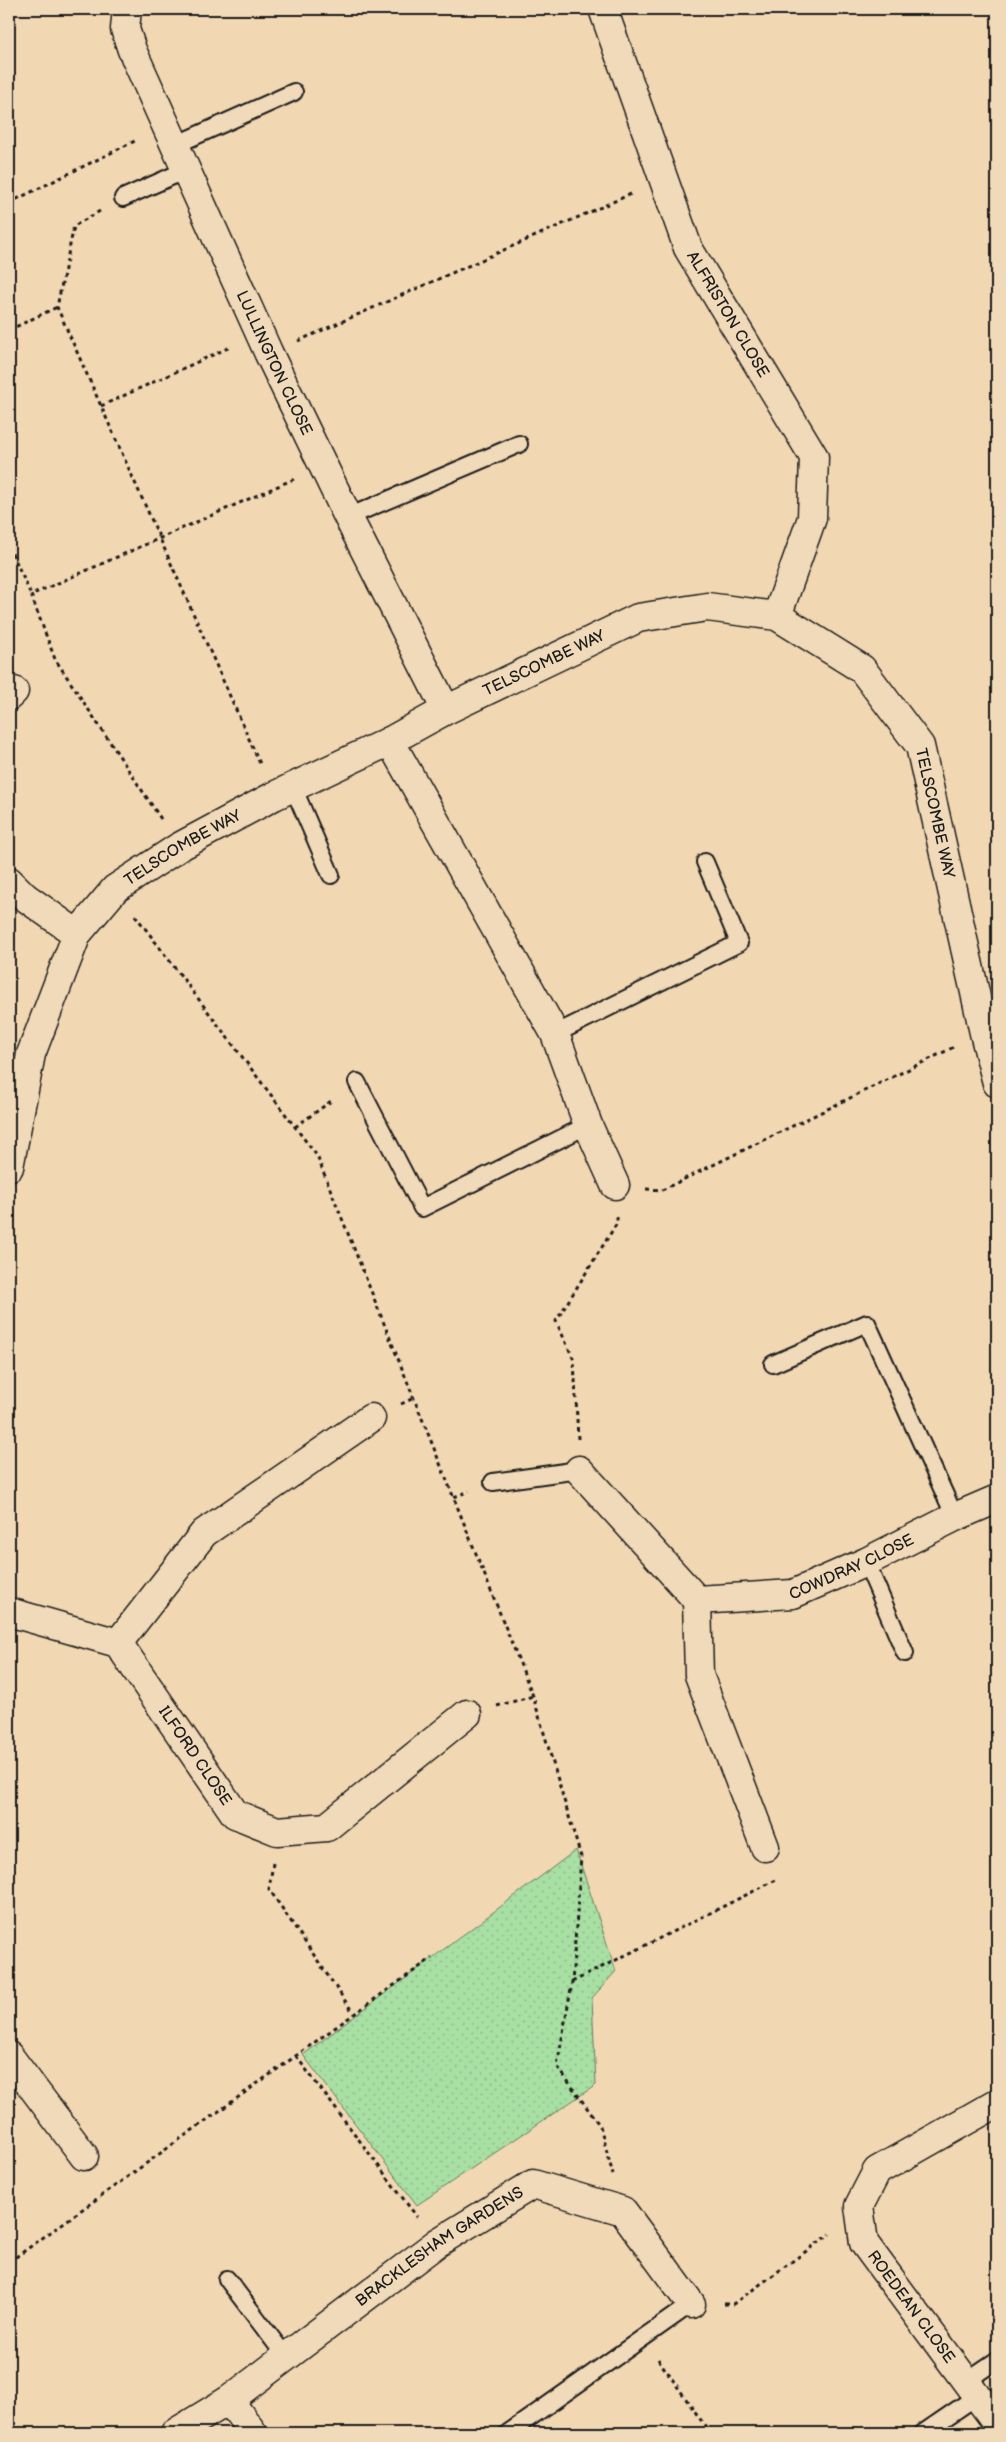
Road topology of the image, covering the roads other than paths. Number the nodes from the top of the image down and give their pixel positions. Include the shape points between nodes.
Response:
1 (127, 9) edge
2 (603, 9) edge
3 (294, 92) dead end
4 (170, 135) junction
5 (186, 170) junction
6 (123, 198) road end
7 (519, 444) dead end
8 (348, 517) junction
9 (776, 616) junction
10 (446, 710) junction
11 (390, 741) junction
12 (284, 792) junction
13 (705, 862) dead end
14 (330, 875) dead end
15 (9, 881) edge
16 (77, 934) junction
17 (555, 1034) junction
18 (357, 1082) road end
19 (997, 1083) edge
20 (588, 1125) junction
21 (9, 1167) edge
22 (615, 1185) road end
23 (773, 1364) dead end
24 (371, 1418) dead end
25 (579, 1470) joint
26 (493, 1482) dead end
27 (997, 1499) edge
28 (955, 1517) junction
29 (866, 1562) junction
30 (697, 1600) junction
31 (9, 1612) edge
32 (118, 1643) junction
33 (905, 1653) dead end
34 (467, 1714) dead end
35 (766, 1847) road end
36 (9, 2056) edge
37 (997, 2103) edge
38 (84, 2156) dead end
39 (227, 2279) dead end
40 (691, 2304) joint
41 (286, 2357) junction
42 (997, 2360) edge
43 (972, 2389) junction
44 (229, 2400) junction
45 (997, 2423) edge
46 (175, 2433) edge
47 (253, 2433) edge
48 (508, 2433) edge
49 (923, 2433) edge

1 - 4 street, LULLINGTON CLOSE via 125,29
2 - 9 street, ALFRISTON CLOSE via 688,248 814,457 812,518
3 - 4 lane
4 - 5 street, LULLINGTON CLOSE
5 - 6 lane
5 - 8 street, LULLINGTON CLOSE via 264,344
7 - 8 lane
8 - 10 street, LULLINGTON CLOSE
9 - 10 street, TELSCOMBE WAY via 708,607 638,618
9 - 19 street, TELSCOMBE WAY via 862,668 920,746
10 - 11 street, TELSCOMBE WAY
11 - 12 street, TELSCOMBE WAY
11 - 17 street
12 - 14 lane
12 - 16 street, TELSCOMBE WAY via 179,847 115,889
13 - 17 lane via 739,943
15 - 16 street via 25,897
16 - 21 street, TELSCOMBE WAY via 31,1054
17 - 20 street
18 - 20 lane via 422,1208
20 - 22 street
23 - 28 lane via 867,1323
24 - 32 street via 204,1534
25 - 26 lane
25 - 30 street
27 - 28 street, COWDRAY CLOSE
28 - 29 street, COWDRAY CLOSE
29 - 30 street, COWDRAY CLOSE via 793,1594
29 - 33 lane
30 - 35 street via 699,1675
31 - 32 street
32 - 34 street, ILFORD CLOSE via 235,1814 277,1831 327,1827
36 - 38 street
37 - 43 street, ROEDEAN CLOSE via 877,2171 859,2206 864,2243
39 - 41 lane
40 - 41 street, BRACKLESHAM GARDENS via 623,2211 533,2184 437,2243
40 - 48 lane
41 - 44 street, BRACKLESHAM GARDENS
42 - 43 lane
43 - 45 street, ROEDEAN CLOSE
43 - 49 lane
44 - 46 street, BRACKLESHAM GARDENS
44 - 47 street

